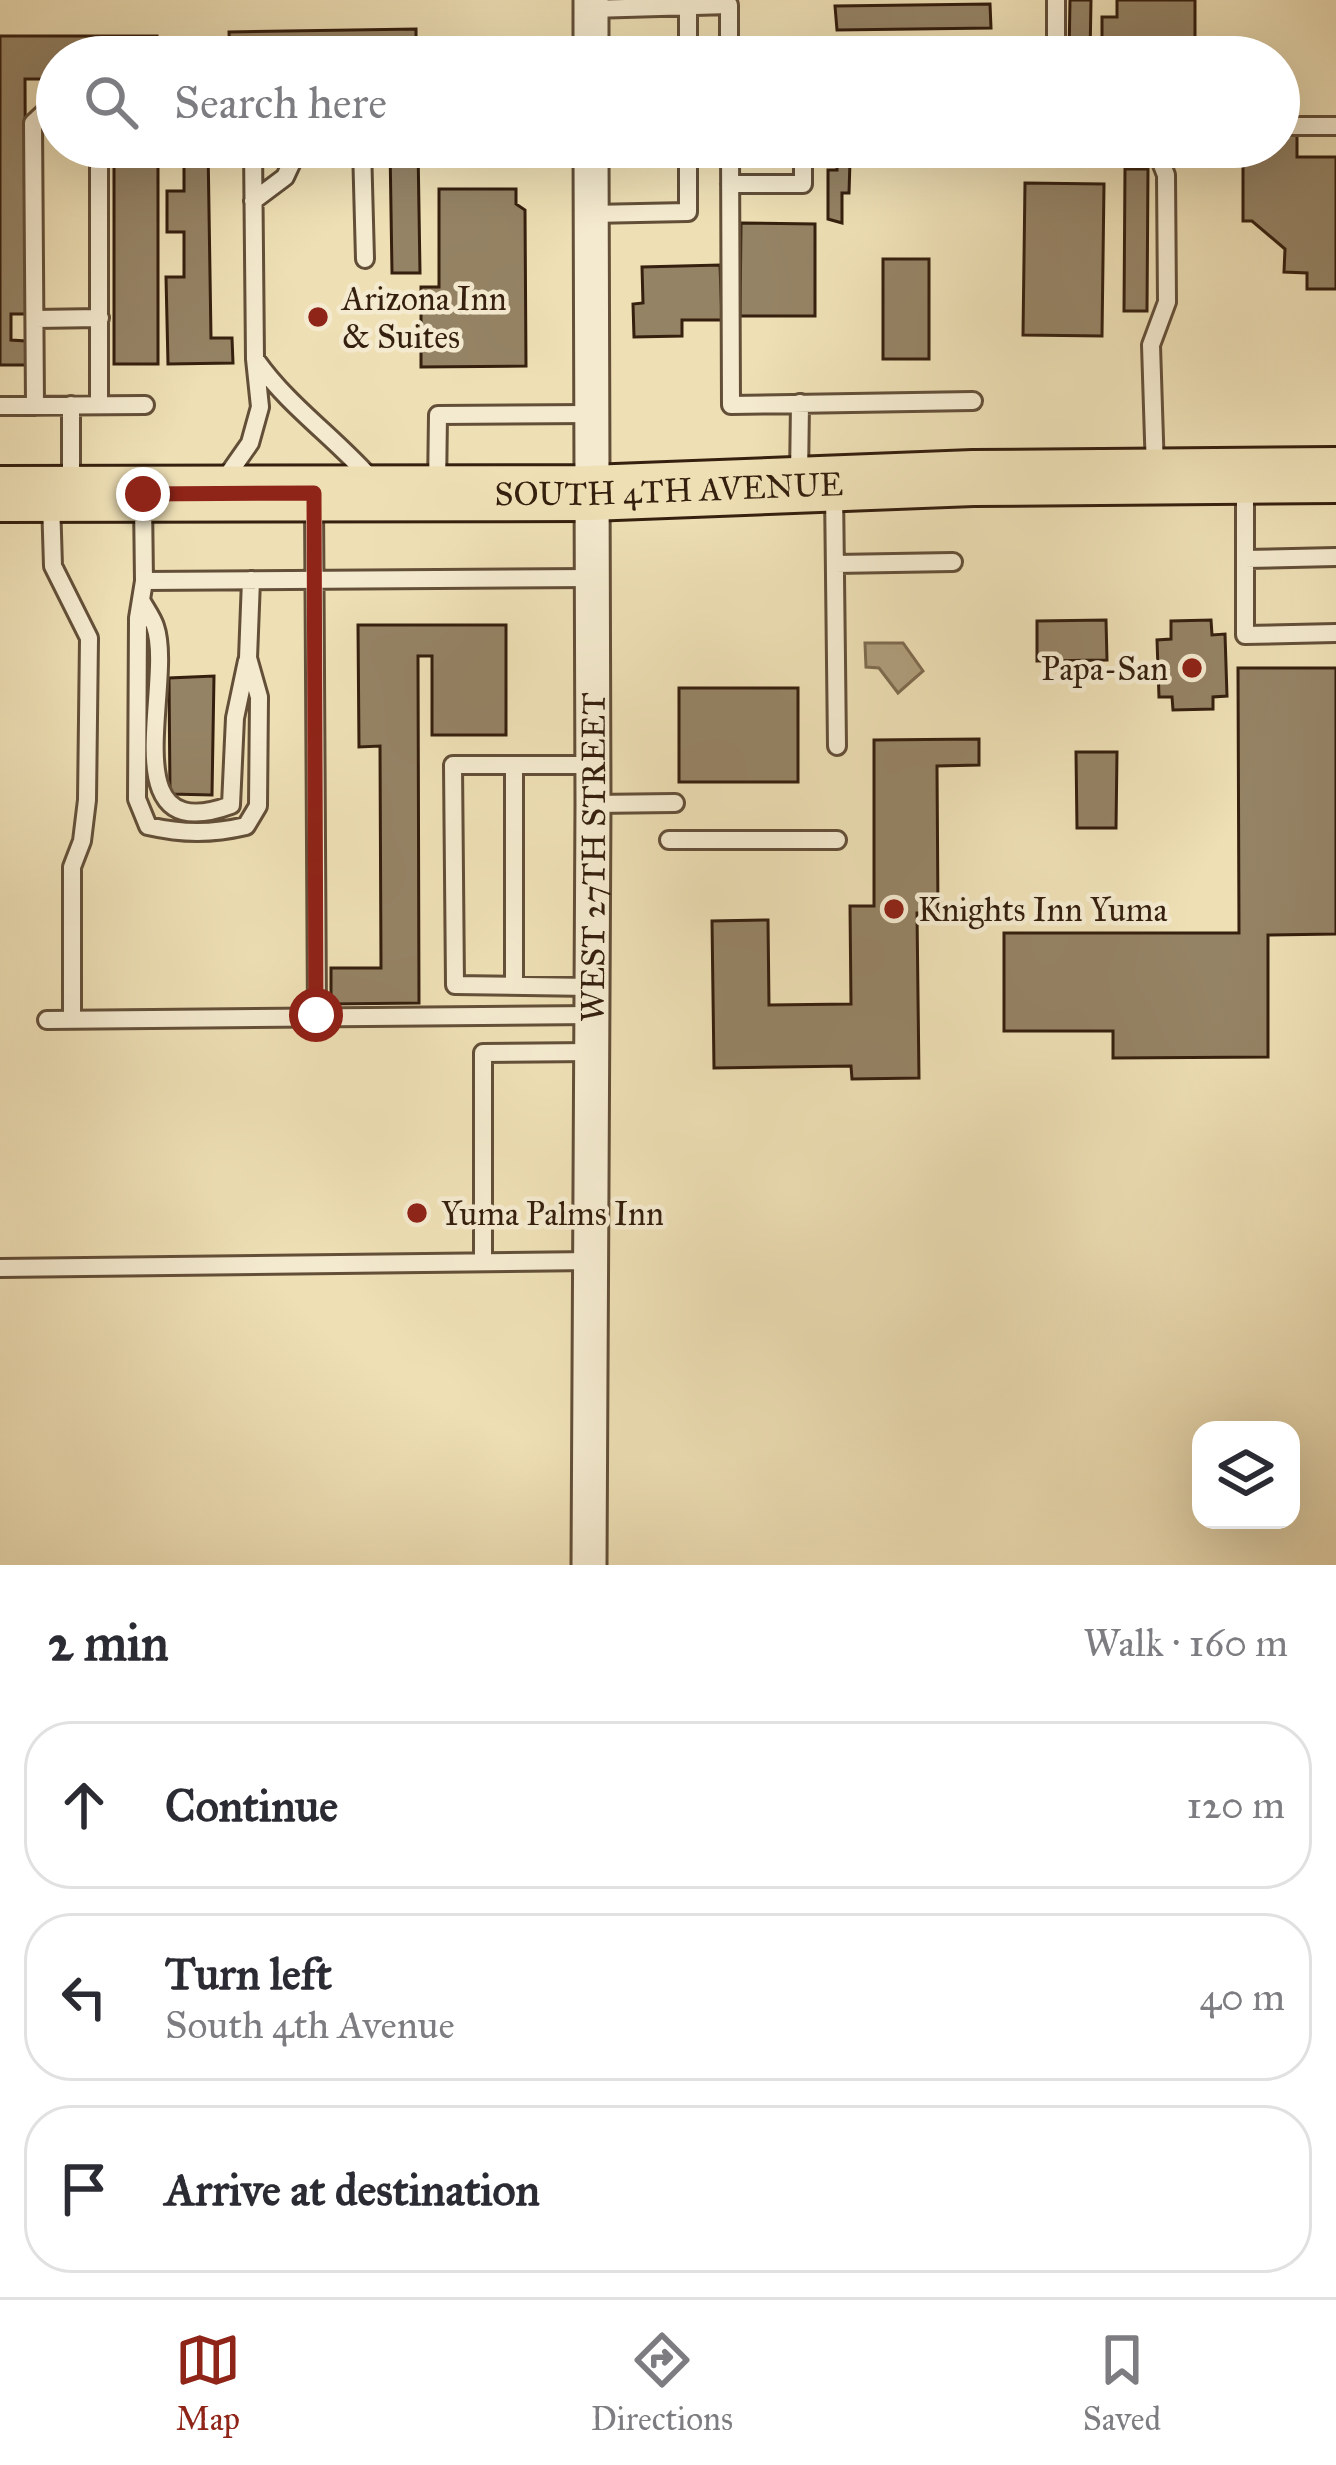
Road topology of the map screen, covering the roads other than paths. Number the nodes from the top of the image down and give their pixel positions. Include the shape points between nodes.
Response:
1 (1056, 0) edge
2 (591, 4) edge
3 (688, 6) junction
4 (591, 36) edge
5 (688, 36) edge
6 (729, 36) edge
7 (1056, 36) edge
8 (36, 120) edge
9 (1300, 126) edge
10 (1336, 126) edge
11 (99, 168) edge
12 (253, 168) edge
13 (289, 168) edge
14 (363, 168) edge
15 (591, 168) edge
16 (688, 168) edge
17 (730, 168) edge
18 (803, 168) edge
19 (1163, 168) edge
20 (730, 184) junction
21 (253, 201) junction
22 (591, 214) junction
23 (365, 259) dead end
24 (100, 318) junction
25 (35, 319) junction
26 (255, 359) junction
27 (973, 400) dead end
28 (800, 404) junction
29 (71, 405) junction
30 (99, 405) junction
31 (145, 405) dead end
32 (0, 406) edge
33 (35, 406) junction
34 (590, 414) junction
35 (1336, 475) edge
36 (1245, 476) junction
37 (1156, 478) junction
38 (817, 484) junction
39 (314, 493) junction
40 (383, 493) junction
41 (437, 493) junction
42 (590, 493) junction
43 (41, 494) edge
44 (143, 494) junction
45 (213, 494) junction
46 (1336, 557) edge
47 (1245, 559) junction
48 (952, 562) dead end
49 (835, 564) junction
50 (591, 578) junction
51 (251, 580) junction
52 (316, 580) junction
53 (142, 590) junction
54 (1336, 633) edge
55 (248, 658) junction
56 (837, 746) dead end
57 (593, 764) junction
58 (514, 765) junction
59 (675, 803) dead end
60 (593, 804) junction
61 (669, 840) dead end
62 (837, 840) dead end
63 (514, 986) junction
64 (592, 1001) junction
65 (316, 1015) junction
66 (71, 1019) junction
67 (47, 1020) dead end
68 (592, 1052) junction
69 (483, 1262) junction
70 (591, 1262) junction
71 (0, 1268) edge
72 (589, 1565) edge

1 - 7 lane
2 - 3 lane
2 - 4 street
3 - 5 lane
3 - 6 lane via 729,5
8 - 25 lane
9 - 10 lane
11 - 24 lane
12 - 21 lane
13 - 21 lane
14 - 23 lane
15 - 22 street, WEST 27TH STREET
16 - 22 lane via 688,212
17 - 20 lane
18 - 20 lane via 803,184
19 - 37 lane via 1167,302 1150,345
20 - 28 lane via 731,405
21 - 26 lane
22 - 34 street, WEST 27TH STREET
24 - 25 lane
24 - 30 lane
25 - 33 lane
26 - 40 lane
26 - 45 lane via 260,407 250,443
27 - 28 lane
28 - 38 lane
29 - 30 lane
29 - 33 lane
29 - 43 lane
30 - 31 lane
32 - 33 lane
34 - 41 lane via 438,415
34 - 42 street, WEST 27TH STREET
35 - 36 main road, SOUTH 4TH AVENUE
36 - 37 main road, SOUTH 4TH AVENUE
36 - 47 lane
37 - 38 main road, SOUTH 4TH AVENUE
38 - 42 main road, SOUTH 4TH AVENUE
38 - 49 lane
39 - 40 main road, SOUTH 4TH AVENUE
39 - 45 main road, SOUTH 4TH AVENUE
39 - 52 lane
40 - 41 main road, SOUTH 4TH AVENUE
41 - 42 main road, SOUTH 4TH AVENUE
42 - 50 street, WEST 27TH STREET
43 - 44 main road, SOUTH 4TH AVENUE
43 - 66 lane via 53,566 89,638 87,800 71,867
44 - 45 main road, SOUTH 4TH AVENUE
44 - 53 lane
46 - 47 lane
47 - 54 lane via 1245,635
48 - 49 lane
49 - 56 lane
50 - 52 lane
50 - 57 street, WEST 27TH STREET
51 - 52 lane
51 - 53 lane
51 - 55 lane
52 - 65 lane
53 - 55 lane via 157,628 156,773 165,802 183,814 231,805 235,718
53 - 55 lane via 137,799 148,826 215,834 246,826 258,806 259,697
57 - 58 lane
57 - 60 street, WEST 27TH STREET
58 - 63 lane
58 - 63 lane via 453,765 455,985
59 - 60 lane
60 - 64 street, WEST 27TH STREET
61 - 62 lane
63 - 64 lane
64 - 65 lane
64 - 68 street, WEST 27TH STREET
65 - 66 lane
66 - 67 lane
68 - 69 lane via 483,1053
68 - 70 street, WEST 27TH STREET
69 - 70 lane
69 - 71 lane
70 - 72 street, WEST 27TH STREET

